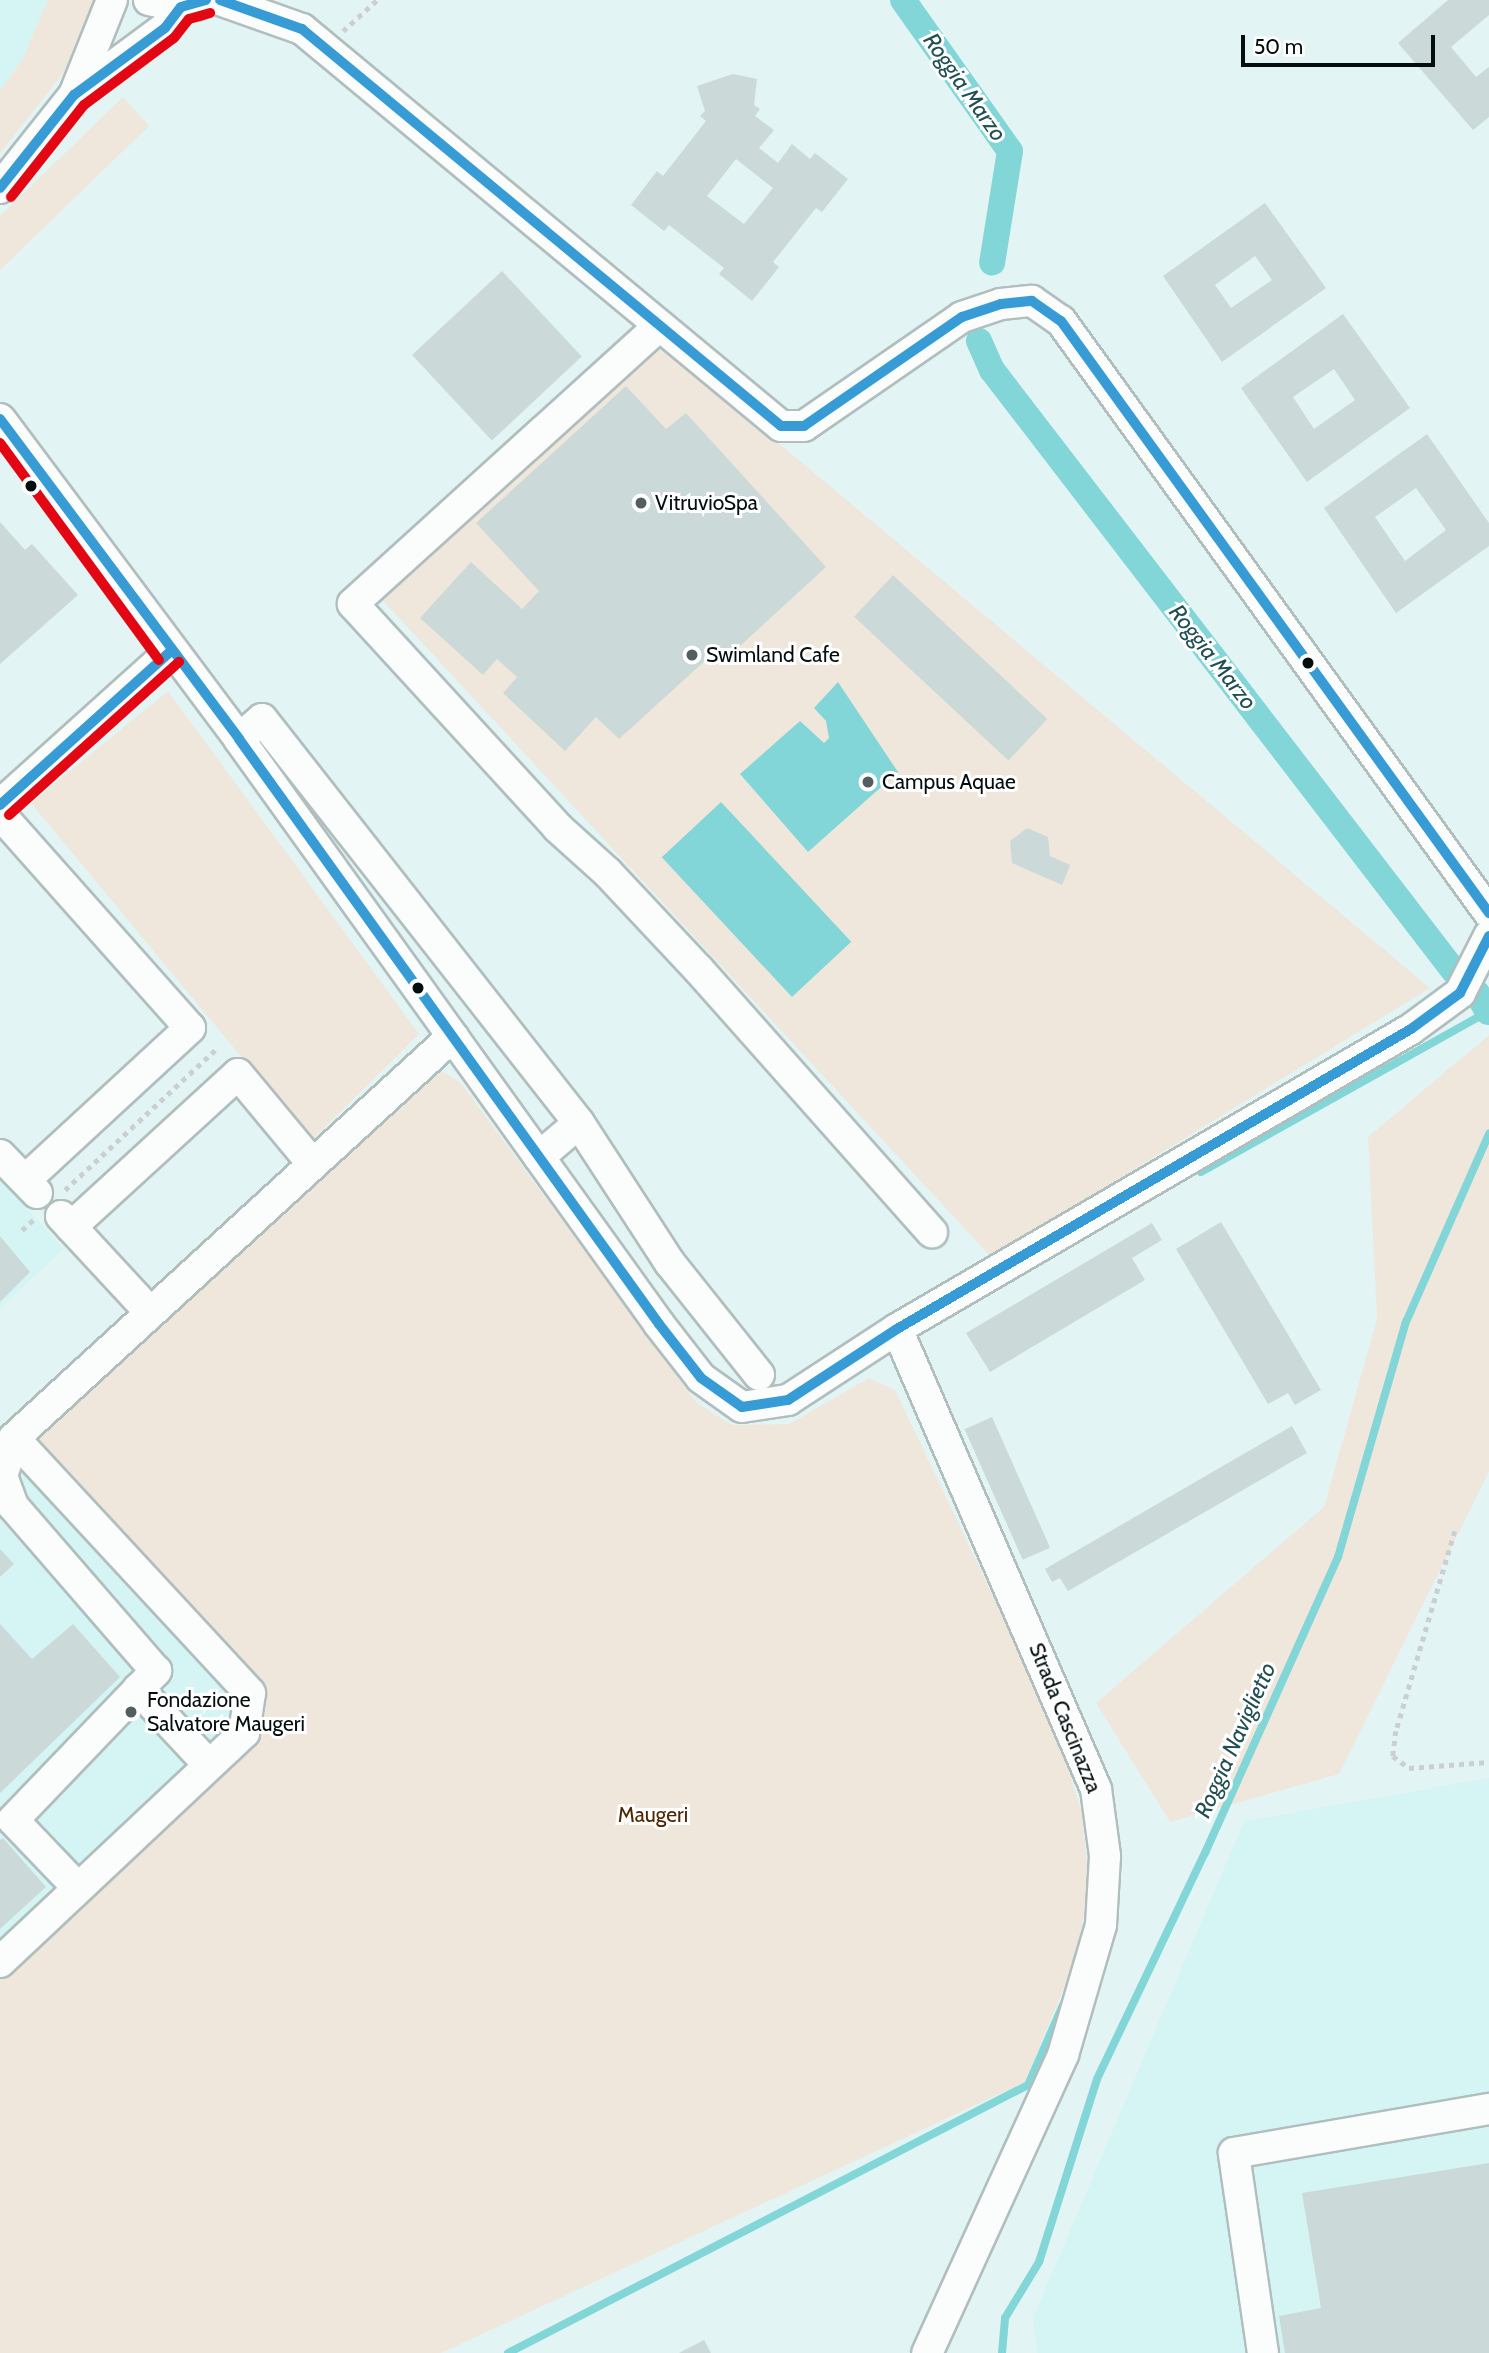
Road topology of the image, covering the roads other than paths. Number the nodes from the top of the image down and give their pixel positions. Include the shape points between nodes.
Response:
1 (112, 0) edge
2 (149, 0) edge
3 (220, 0) edge
4 (286, 0) edge
5 (193, 4) edge
6 (313, 38) junction
7 (74, 95) junction
8 (0, 188) edge
9 (658, 327) junction
10 (0, 419) edge
11 (170, 652) junction
12 (239, 739) junction
13 (0, 805) edge
14 (0, 814) edge
15 (412, 910) junction
16 (1489, 913) edge
17 (381, 935) junction
18 (1489, 936) edge
19 (453, 1036) junction
20 (579, 1123) junction
21 (0, 1155) edge
22 (539, 1157) junction
23 (312, 1163) junction
24 (49, 1204) junction
25 (932, 1232) dead end
26 (694, 1292) junction
27 (150, 1312) junction
28 (659, 1324) junction
29 (897, 1329) junction
30 (759, 1375) dead end
31 (14, 1438) junction
32 (1, 1475) edge
33 (138, 1689) junction
34 (209, 1765) junction
35 (78, 1888) junction
36 (0, 1962) edge
37 (1489, 2109) edge
38 (927, 2353) edge
39 (1263, 2353) edge

1 - 7 street
2 - 5 street
3 - 6 street
4 - 6 street
5 - 7 street
6 - 9 street
7 - 8 street
9 - 16 street via 781,426 804,426 962,317 1002,304 1032,301 1061,321
9 - 25 street via 353,604 556,827 607,872 699,970
10 - 11 street
11 - 12 street
11 - 13 street
12 - 15 street via 262,719
12 - 17 street
14 - 24 street via 190,1028
15 - 17 street
15 - 20 street
17 - 19 street
18 - 29 street via 1460,993 1411,1029
19 - 22 street
19 - 23 street
20 - 22 street
20 - 26 street
21 - 24 street
22 - 28 street
23 - 24 street via 238,1074
23 - 27 street
24 - 27 street
26 - 28 street
26 - 30 street
27 - 31 street
28 - 29 street via 701,1378 742,1407 788,1400
29 - 38 street, Strada Cascinazza via 1096,1789 1105,1856 1101,1925 1063,2055
31 - 32 street
31 - 34 street via 250,1692 244,1733
32 - 33 street via 13,1506 156,1671
33 - 34 street
33 - 35 street via 13,1820
34 - 35 street
35 - 36 street
37 - 39 street via 1234,2153

